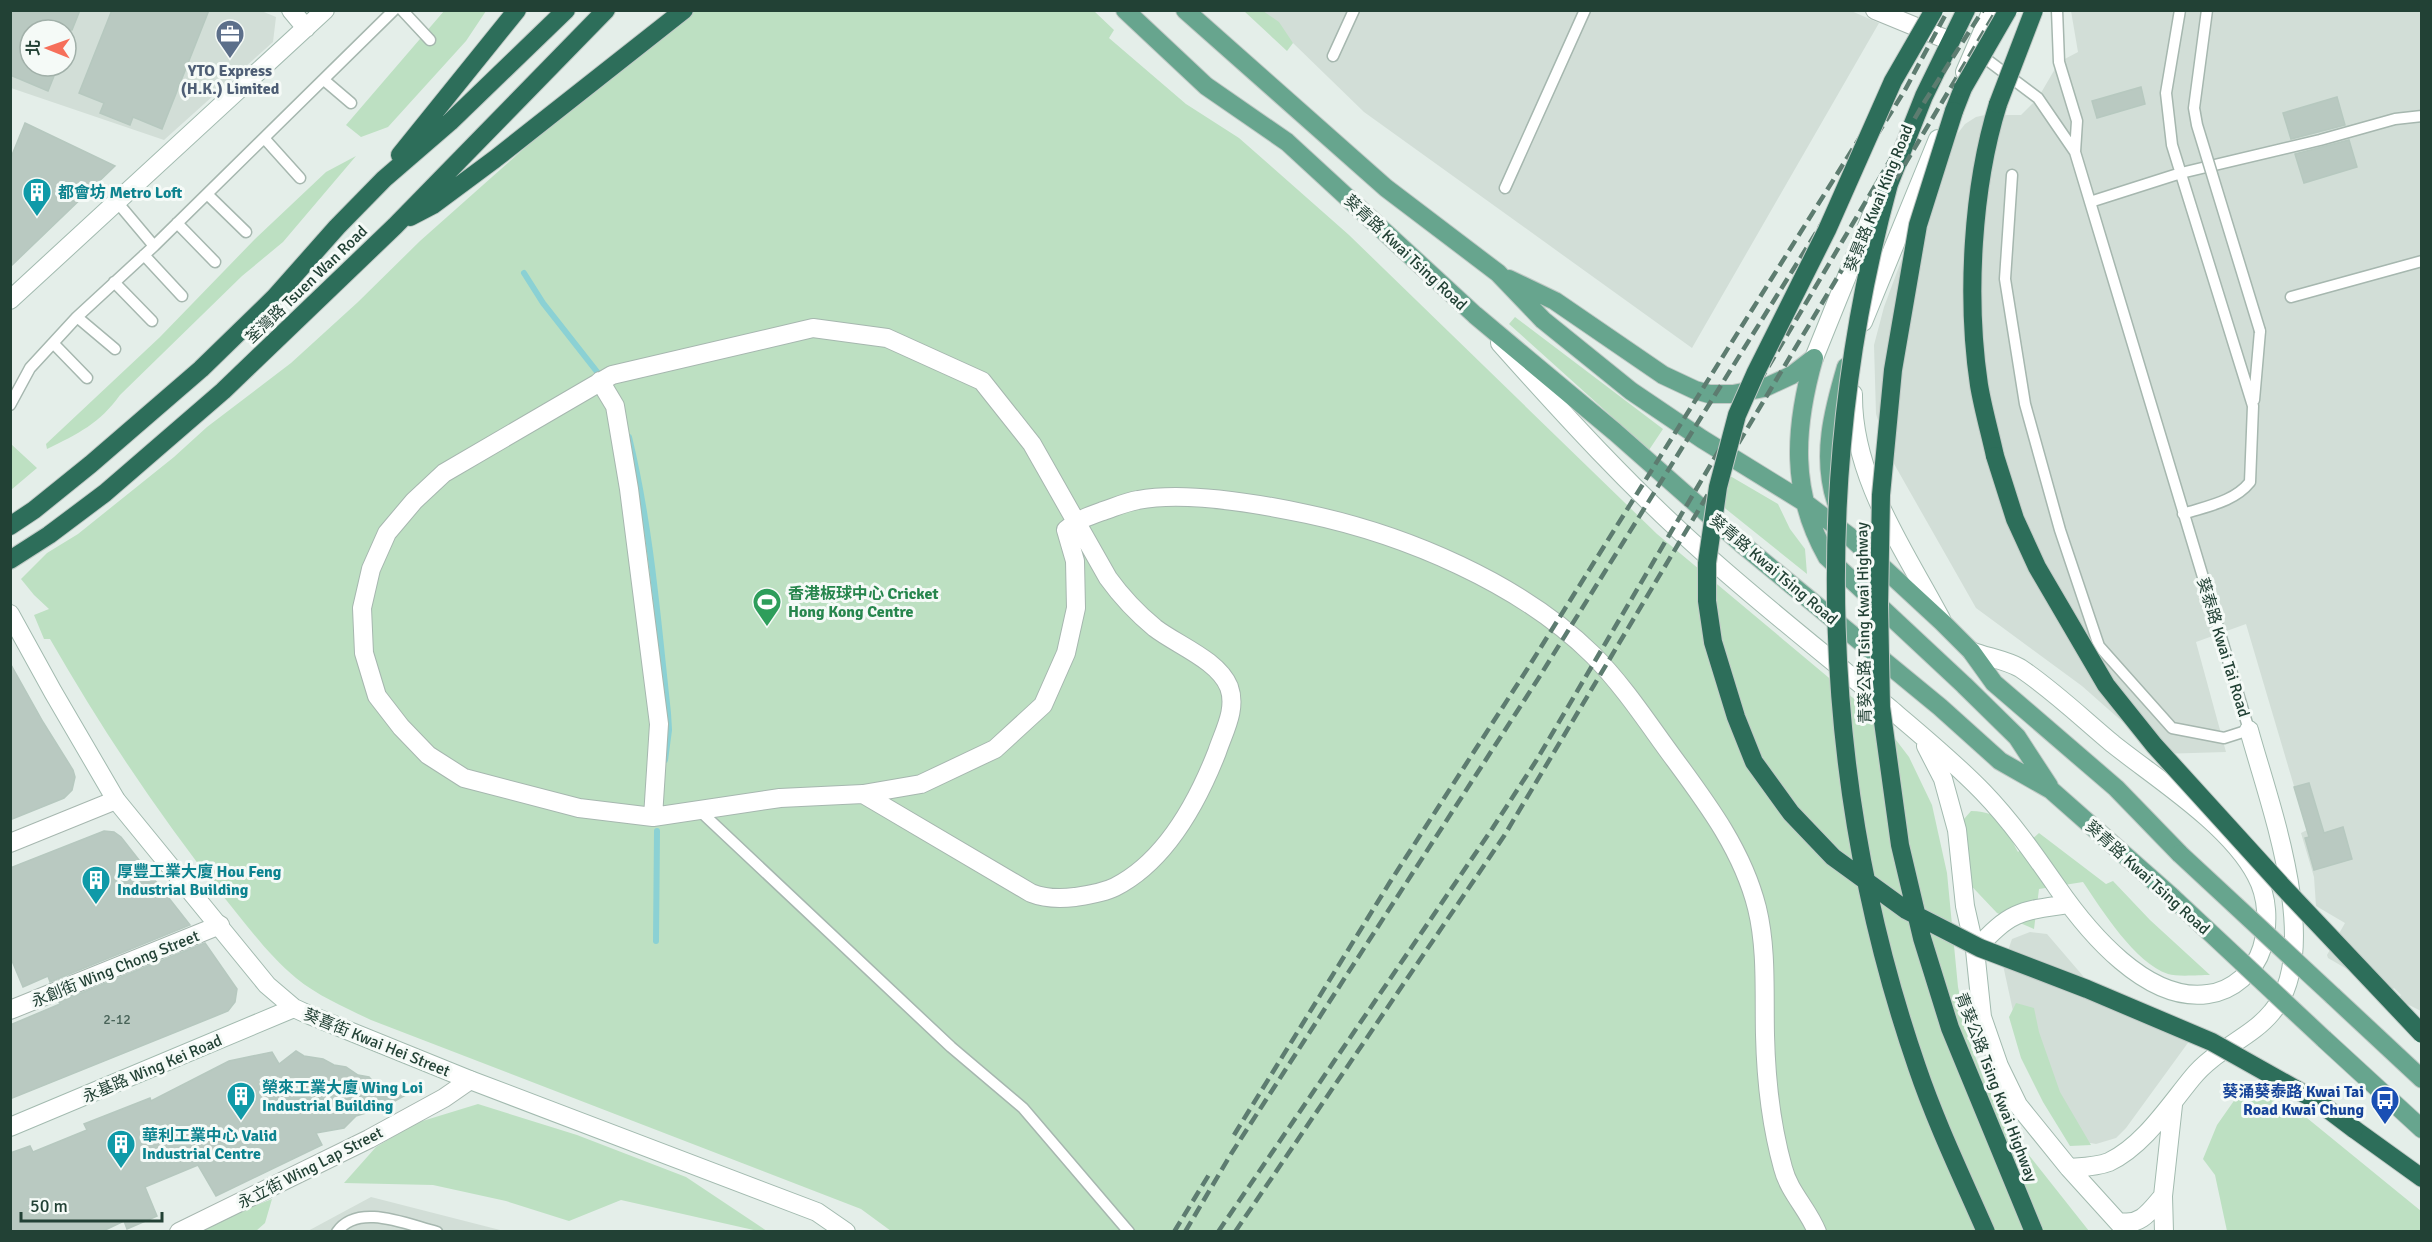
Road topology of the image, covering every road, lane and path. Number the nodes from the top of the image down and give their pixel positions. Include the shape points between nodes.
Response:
1 (291, 10) edge
2 (325, 10) edge
3 (394, 10) edge
4 (402, 10) edge
5 (517, 10) edge
6 (566, 10) edge
7 (606, 10) edge
8 (684, 10) edge
9 (1125, 10) edge
10 (1185, 10) edge
11 (1354, 10) edge
12 (1585, 10) edge
13 (1875, 10) edge
14 (1934, 10) edge
15 (1956, 10) edge
16 (1966, 10) edge
17 (1992, 10) edge
18 (2008, 10) edge
19 (2034, 10) edge
20 (2057, 10) edge
21 (2180, 10) edge
22 (2207, 10) edge
23 (306, 28) junction
24 (1943, 38) junction
25 (430, 40) dead end
26 (1974, 51) junction
27 (1333, 56) dead end
28 (324, 80) junction
29 (351, 104) dead end
30 (2421, 116) edge
31 (264, 138) junction
32 (2075, 152) junction
33 (2181, 173) junction
34 (2012, 175) dead end
35 (300, 178) dead end
36 (384, 179) junction
37 (1505, 188) dead end
38 (207, 194) junction
39 (117, 202) junction
40 (2090, 202) junction
41 (177, 224) junction
42 (395, 226) junction
43 (246, 232) dead end
44 (154, 246) junction
45 (144, 255) junction
46 (2421, 261) edge
47 (215, 262) dead end
48 (1498, 273) junction
49 (114, 282) junction
50 (182, 296) dead end
51 (2291, 297) dead end
52 (10, 300) edge
53 (1475, 315) junction
54 (77, 316) junction
55 (1863, 320) junction
56 (152, 321) dead end
57 (53, 343) junction
58 (115, 349) dead end
59 (1814, 358) junction
60 (87, 378) dead end
61 (600, 381) junction
62 (10, 405) edge
63 (2253, 406) junction
64 (1804, 502) junction
65 (2184, 514) junction
66 (1077, 521) junction
67 (10, 526) edge
68 (1849, 536) junction
69 (10, 560) edge
70 (10, 614) edge
71 (1942, 622) junction
72 (1971, 651) junction
73 (2249, 730) junction
74 (1920, 734) junction
75 (2051, 790) junction
76 (863, 794) junction
77 (116, 800) junction
78 (699, 810) junction
79 (653, 817) junction
80 (10, 843) edge
81 (2069, 904) junction
82 (220, 925) junction
83 (1975, 950) junction
84 (294, 1008) junction
85 (10, 1010) edge
86 (2421, 1034) edge
87 (2421, 1079) edge
88 (470, 1080) junction
89 (2173, 1105) junction
90 (2415, 1118) edge
91 (10, 1127) edge
92 (2421, 1129) edge
93 (2068, 1168) junction
94 (2421, 1178) edge
95 (2163, 1196) junction
96 (2123, 1227) edge
97 (179, 1232) edge
98 (337, 1232) edge
99 (437, 1232) edge
100 (846, 1232) edge
101 (1129, 1232) edge
102 (1817, 1232) edge
103 (1986, 1232) edge
104 (2034, 1232) edge
105 (2164, 1232) edge

1 - 23 street
2 - 23 street
3 - 28 lane
4 - 25 lane
5 - 36 highway via 403,150
6 - 36 highway, 荃灣路 Tsuen Wan Road via 450,122
7 - 42 highway, 荃灣路 Tsuen Wan Road
8 - 42 highway via 495,159 433,205
9 - 53 main road, 葵青路 Kwai Tsing Road via 1206,86 1287,142
10 - 48 main road, 葵青路 Kwai Tsing Road via 1386,188
11 - 27 lane
12 - 37 lane
13 - 24 street
14 - 94 highway, bridge via 1893,81 1827,230 1756,372 1737,415 1718,487 1707,563 1707,601 1713,642 1754,762 1791,813 1833,857 1906,910 1980,948 2212,1042 2317,1101
15 - 24 street
16 - 103 highway, 青葵公路 Tsing Kwai Highway, bridge via 1920,106 1881,214 1851,373 1837,494 1834,601 1848,778 1876,924 1917,1066
17 - 26 street
18 - 104 highway, 青葵公路 Tsing Kwai Highway, bridge via 1963,88 1918,225 1893,370 1881,495 1881,707 1900,845 1922,938 1950,1028
19 - 86 highway, bridge via 1991,127 1975,232 1973,323 1979,385 2015,519 2080,643 2126,711
20 - 32 lane, 葵泰路 Kwai Tai Road via 2060,62 2077,121
21 - 33 lane via 2166,93 2172,145
22 - 63 lane, bridge via 2195,97 2197,125 2260,331
23 - 39 street
24 - 59 street, 葵景路 Kwai King Road
26 - 32 lane, 葵泰路 Kwai Tai Road via 2038,98
26 - 55 street, 葵景路 Kwai King Road
28 - 29 lane
28 - 31 lane
30 - 33 lane via 2395,119
31 - 35 lane
31 - 38 lane
32 - 40 lane, 葵泰路 Kwai Tai Road
33 - 40 lane
33 - 63 lane
34 - 73 lane via 2005,279 2025,404 2098,646 2172,728 2224,738
36 - 67 highway, 荃灣路 Tsuen Wan Road via 275,297 201,369
38 - 41 lane
38 - 43 lane
39 - 44 lane
39 - 52 street
40 - 65 lane, 葵泰路 Kwai Tai Road
41 - 44 lane
41 - 47 lane
42 - 69 highway, 荃灣路 Tsuen Wan Road via 155,451 49,535
44 - 45 lane
45 - 49 lane
45 - 50 lane
46 - 51 lane
48 - 59 main road via 1555,302 1663,375 1702,392 1733,394 1764,388 1792,375
48 - 64 main road, 葵青路 Kwai Tsing Road via 1543,320 1631,391
49 - 54 lane
49 - 56 lane
53 - 74 street via 1595,448 1704,553
53 - 75 main road, 葵青路 Kwai Tsing Road via 2001,761
54 - 57 lane
54 - 58 lane
55 - 68 main road via 1836,399 1830,430 1834,494
55 - 71 street, 葵景路 Kwai King Road via 1854,368 1853,402 1862,459 1886,517
57 - 60 lane
57 - 62 lane via 30,368
59 - 64 main road via 1800,427 1799,467
61 - 66 street via 813,328 887,338 982,381 1032,444
61 - 79 street via 615,406 659,724
61 - 79 street via 444,473 414,501 387,533 371,568 362,608 364,653 377,696 401,728 428,755 464,778 579,808
63 - 65 lane via 2250,482 2233,497
64 - 68 main road, 葵青路 Kwai Tsing Road
64 - 75 main road via 1813,533 1827,557 2017,737
65 - 73 lane, 葵泰路 Kwai Tai Road
66 - 76 street via 1065,530 1075,561 1076,608 1066,653 1043,705 995,749 921,783
66 - 76 street via 1108,579 1120,593 1158,630 1216,668 1230,689 1232,707 1208,776 1176,830 1145,865 1113,888 1087,896 1049,898 1025,890
66 - 102 street via 1147,499 1210,499 1320,517 1397,540 1464,569 1550,619 1592,655 1616,680 1702,796 1746,873 1763,948 1770,1100 1780,1156 1790,1185
68 - 71 main road, 葵青路 Kwai Tsing Road
70 - 77 street, 葵喜街 Kwai Hei Street
71 - 72 main road, 葵青路 Kwai Tsing Road
72 - 81 street via 2017,666 2208,818 2256,875 2267,914 2267,932 2260,954 2241,980 2217,993 2195,996 2168,990 2142,978
72 - 87 main road, 葵青路 Kwai Tsing Road, bridge via 1994,683 2116,788 2180,854
73 - 89 street, 葵泰路 Kwai Tai Road via 2284,855 2294,946 2290,978 2274,1010 2206,1062
74 - 81 street via 2021,835
74 - 83 street via 1943,779 1958,830 1965,906
75 - 90 main road, 葵青路 Kwai Tsing Road, bridge
76 - 78 street via 780,798
77 - 80 street
77 - 82 street, 葵喜街 Kwai Hei Street
78 - 79 street
78 - 101 lane via 951,1047 1023,1108
81 - 83 street via 2019,912 1994,929
82 - 84 street, 葵喜街 Kwai Hei Street via 267,985
82 - 85 street, 永創街 Wing Chong Street
83 - 93 street via 1982,1017 1999,1066 2019,1105
84 - 88 street, 葵喜街 Kwai Hei Street
84 - 91 street, 永基路 Wing Kei Road
88 - 97 street, 永立街 Wing Lap Street via 369,1138
88 - 100 street, 葵喜街 Kwai Hei Street via 817,1212
89 - 93 street, 葵泰路 Kwai Tai Road via 2119,1156 2095,1166
89 - 95 street, 葵泰路 Kwai Tai Road
90 - 92 main road, 葵青路 Kwai Tsing Road
93 - 96 street
95 - 96 street via 2142,1219
95 - 105 street, 葵泰路 Kwai Tai Road
98 - 99 lane via 349,1219 374,1217

